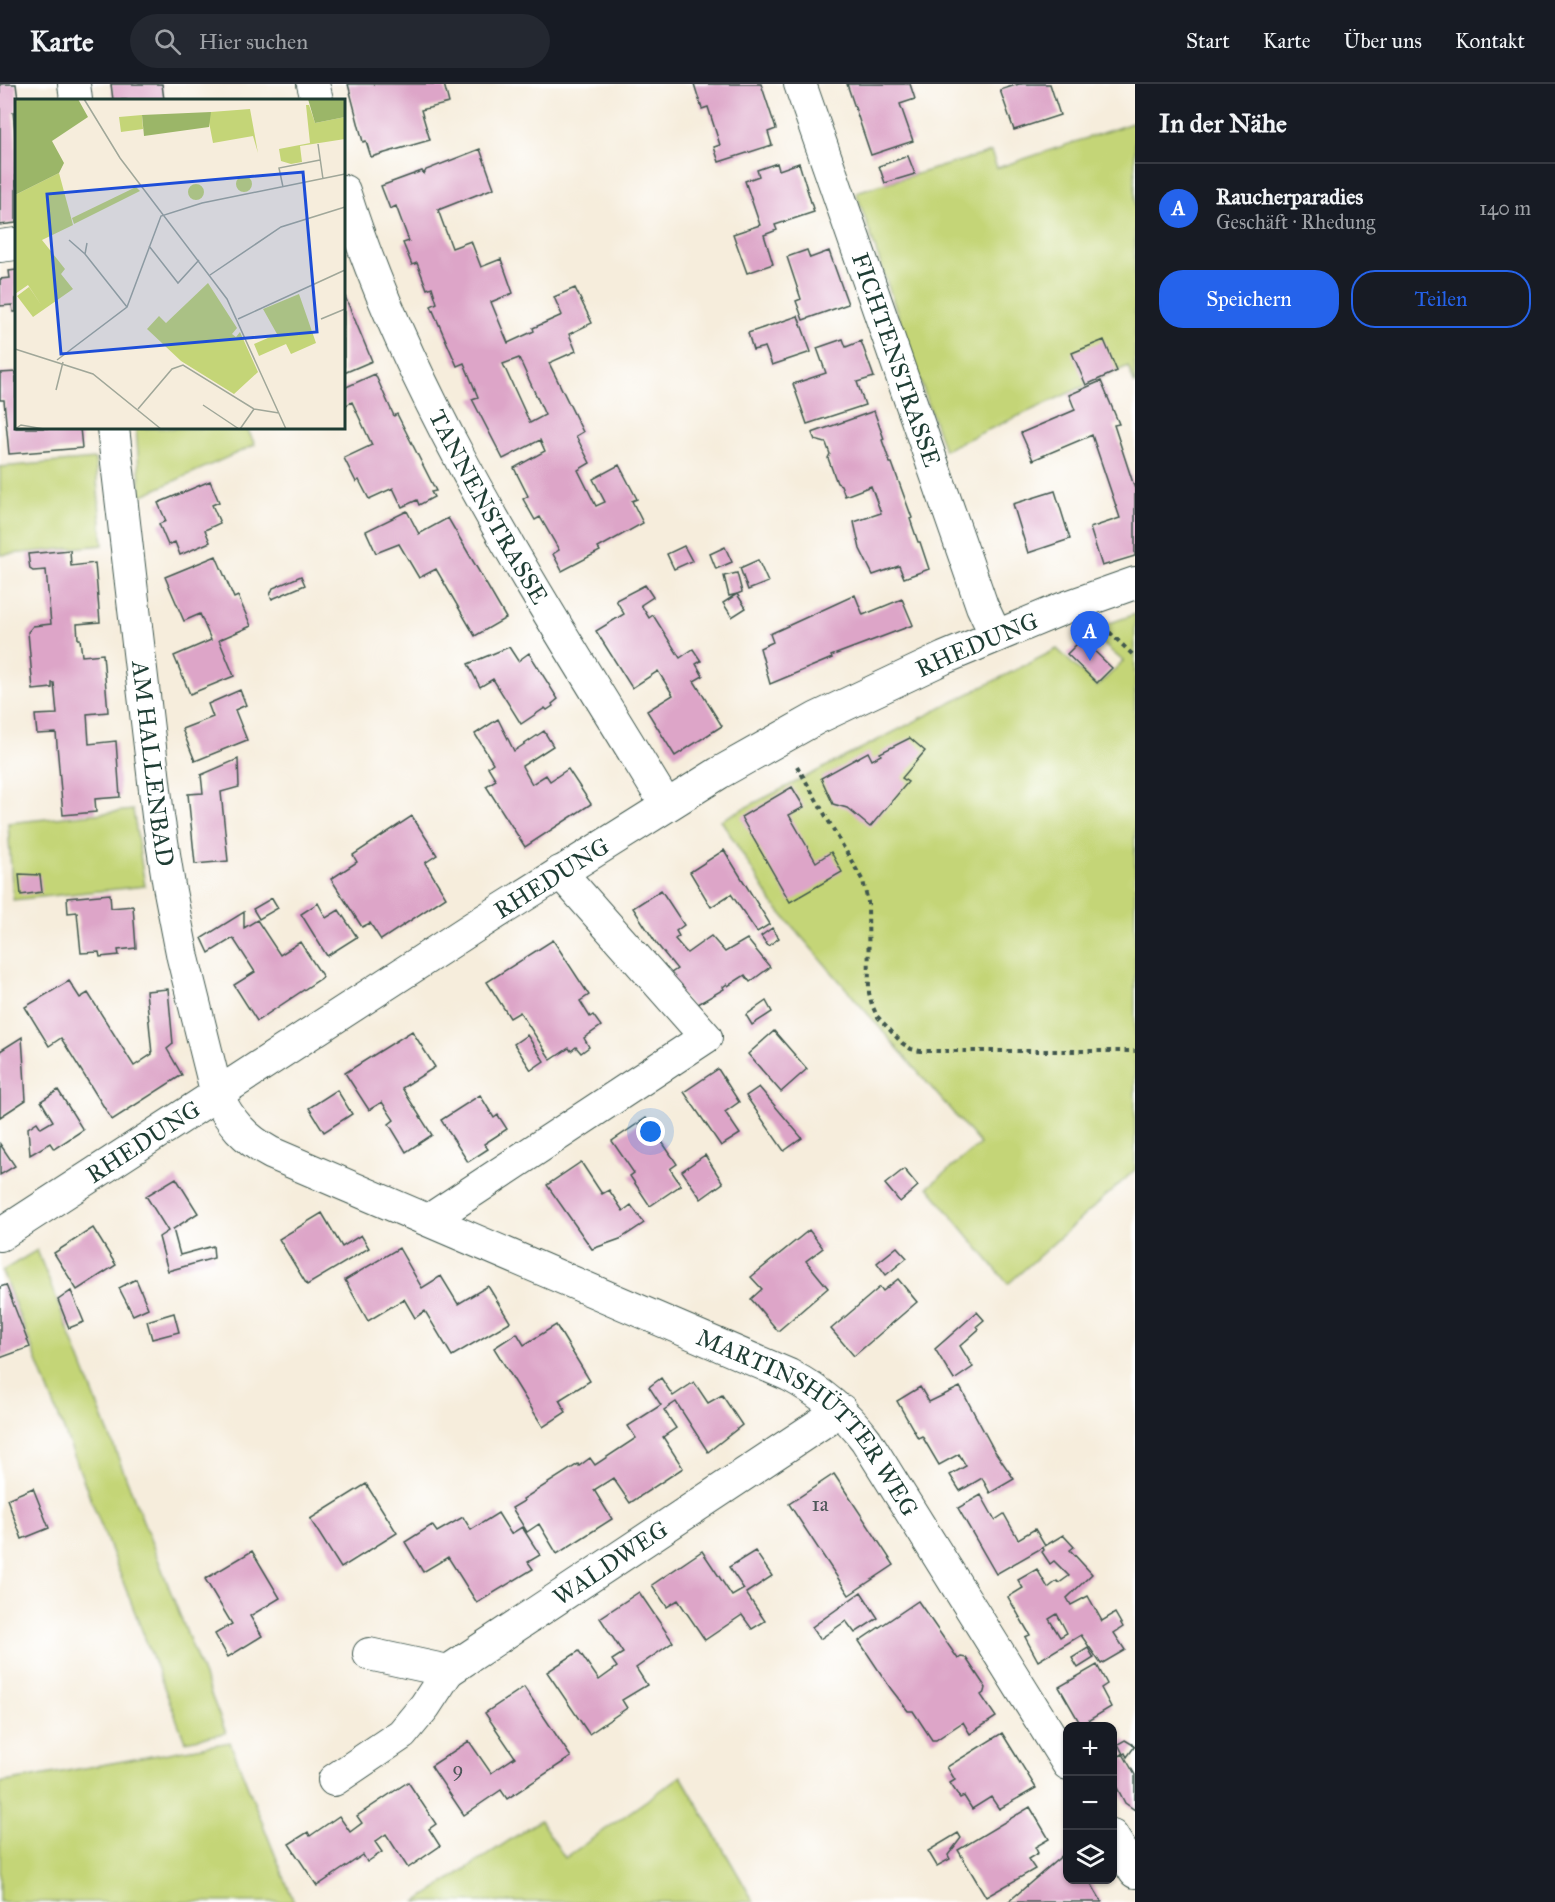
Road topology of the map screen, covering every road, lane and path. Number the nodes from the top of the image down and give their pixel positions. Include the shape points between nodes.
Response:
1 (74, 84) edge
2 (313, 84) edge
3 (800, 84) edge
4 (76, 99) edge
5 (317, 99) edge
6 (345, 194) edge
7 (15, 244) edge
8 (0, 246) edge
9 (113, 429) edge
10 (1135, 583) edge
11 (1078, 603) junction
12 (996, 636) junction
13 (1135, 657) edge
14 (781, 738) junction
15 (666, 805) junction
16 (560, 872) junction
17 (1135, 1051) edge
18 (217, 1095) junction
19 (429, 1220) junction
20 (0, 1235) edge
21 (841, 1410) junction
22 (369, 1654) dead end
23 (448, 1671) junction
24 (1063, 1756) edge
25 (334, 1780) dead end
26 (1117, 1843) edge
27 (1135, 1872) edge

1 - 4 street
2 - 5 street
3 - 12 street, FICHTENSTRASSE via 982,606
6 - 15 street, TANNENSTRASSE via 379,286 435,410 534,589
7 - 8 street
9 - 18 street, AM HALLENBAD via 158,816 183,958
10 - 11 street, RHEDUNG
11 - 12 street, RHEDUNG
11 - 13 path
12 - 14 street, RHEDUNG via 880,686
14 - 15 street, RHEDUNG
14 - 17 path via 863,881 868,902 870,999 877,1016 902,1043 920,1051
15 - 16 street, RHEDUNG
16 - 18 street, RHEDUNG
16 - 19 street via 706,1037
18 - 19 street, MARTINSHÜTTER WEG via 233,1124 255,1144
18 - 20 street, RHEDUNG
19 - 21 street, MARTINSHÜTTER WEG via 789,1375
21 - 23 street, WALDWEG
21 - 24 street, MARTINSHÜTTER WEG via 872,1450
22 - 23 street
23 - 25 street via 402,1734
26 - 27 street

